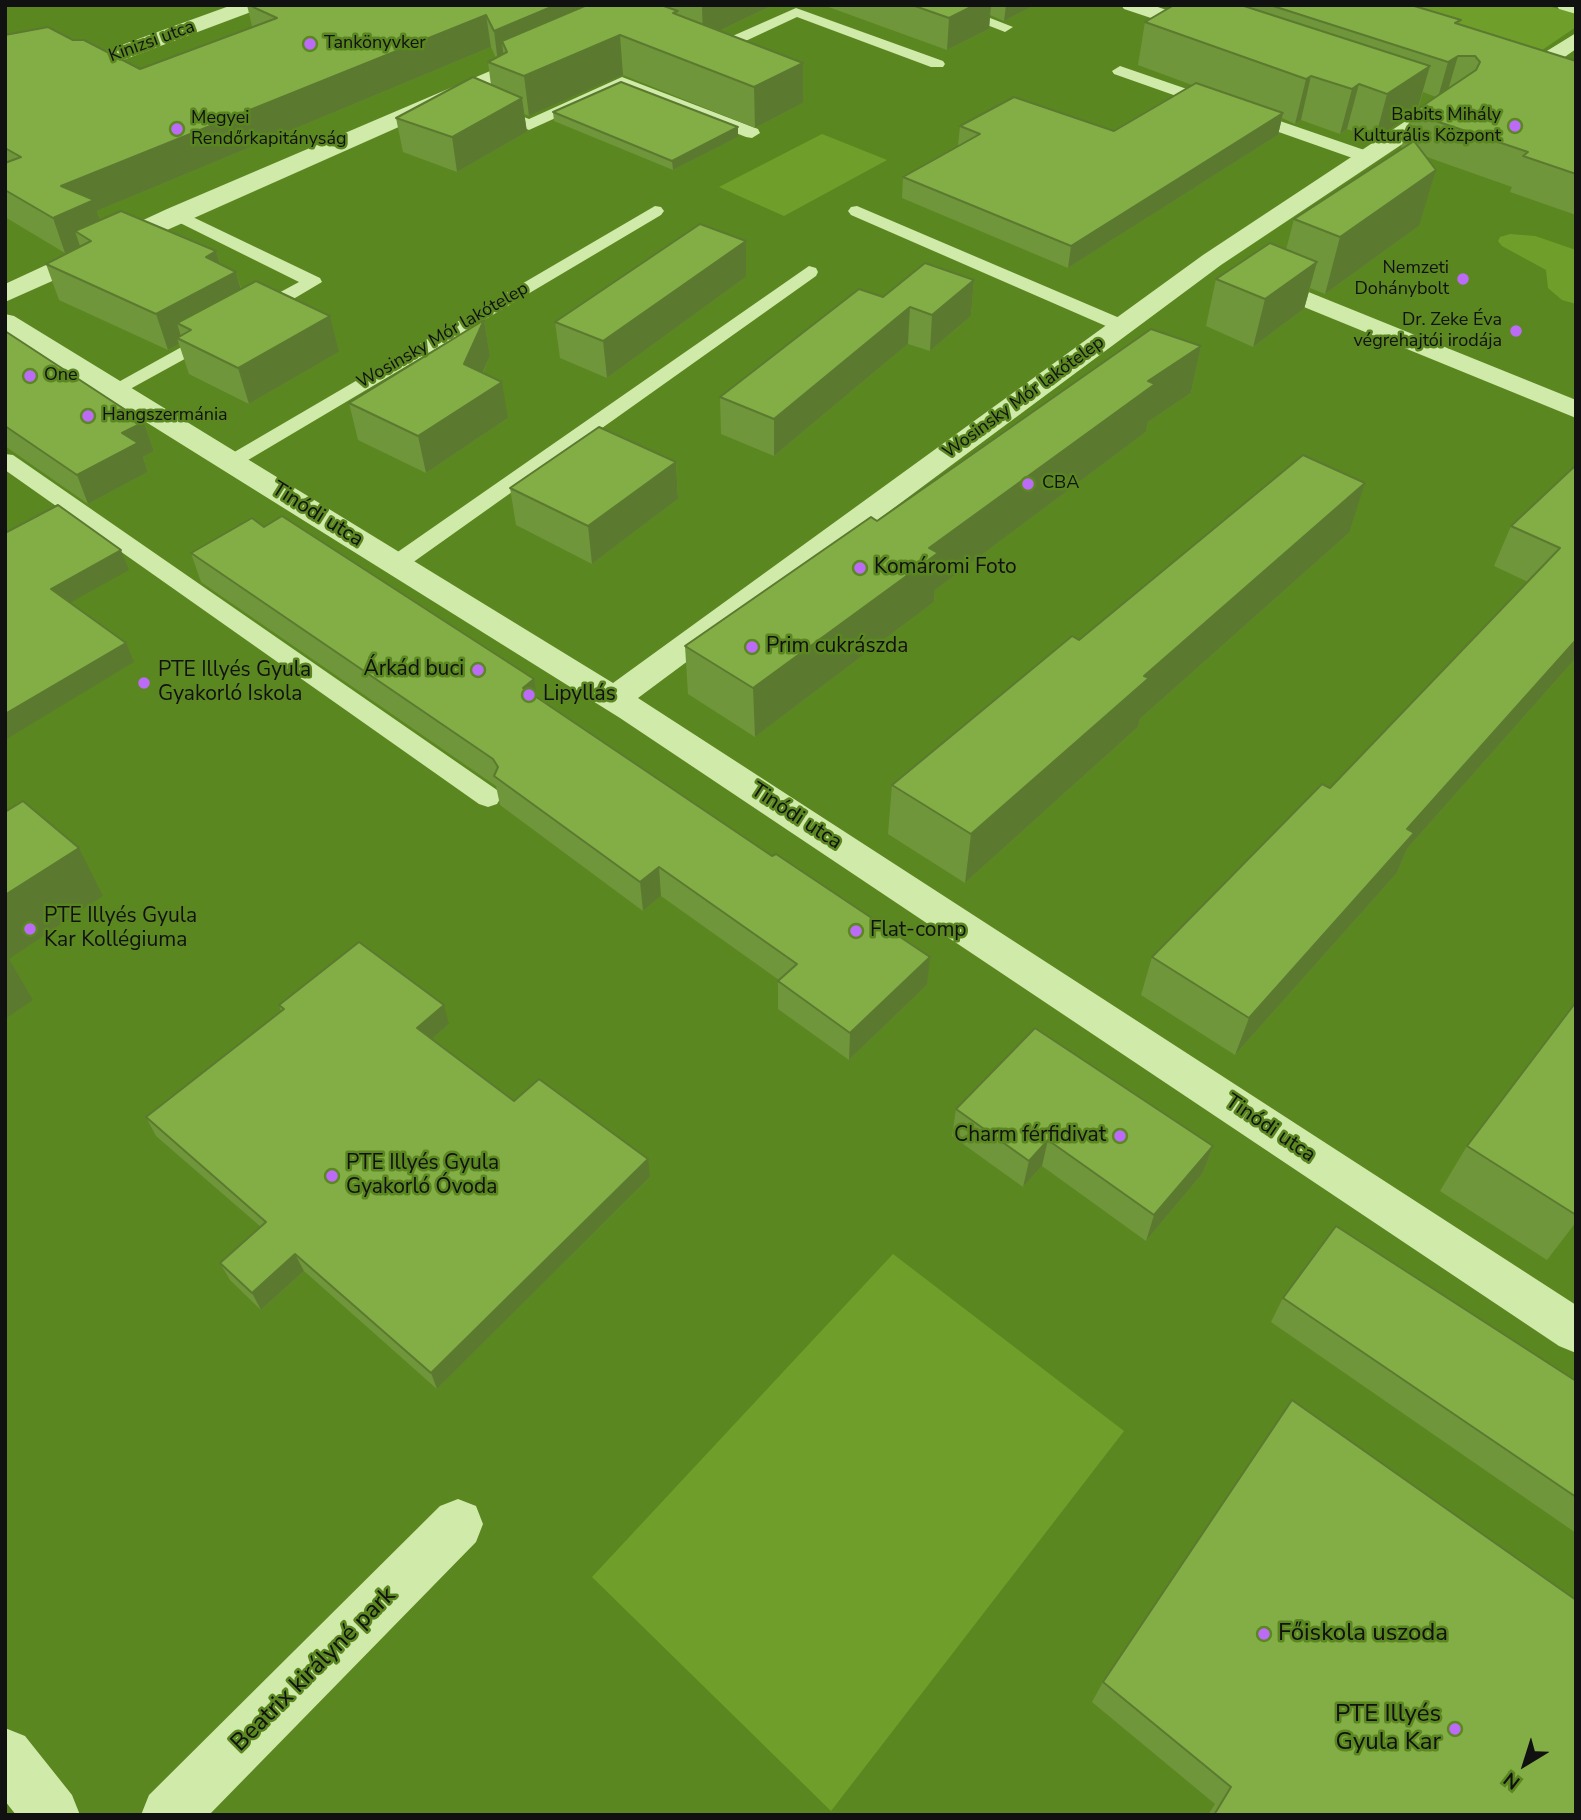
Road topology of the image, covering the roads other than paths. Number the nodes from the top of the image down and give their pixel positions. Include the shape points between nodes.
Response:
1 (252, 5) edge
2 (942, 5) edge
3 (1131, 5) edge
4 (1566, 5) edge
5 (1576, 8) edge
6 (1005, 27) dead end
7 (1576, 39) edge
8 (1235, 40) edge
9 (688, 46) edge
10 (554, 50) edge
11 (91, 64) edge
12 (937, 64) dead end
13 (1120, 71) dead end
14 (1524, 75) edge
15 (452, 93) junction
16 (1463, 94) edge
17 (1415, 99) edge
18 (1441, 108) junction
19 (752, 133) edge
20 (1367, 157) junction
21 (655, 211) dead end
22 (857, 211) dead end
23 (176, 214) junction
24 (1212, 260) junction
25 (809, 272) dead end
26 (5, 293) edge
27 (5, 322) edge
28 (1122, 326) junction
29 (114, 390) junction
30 (1576, 410) edge
31 (5, 460) edge
32 (230, 461) junction
33 (397, 563) junction
34 (614, 699) junction
35 (488, 797) dead end
36 (1576, 1331) edge
37 (458, 1524) dead end
38 (5, 1756) edge
39 (52, 1815) edge
40 (169, 1815) edge

1 - 11 street, Kinizsi utca
2 - 6 lane
3 - 8 street
4 - 5 street
7 - 14 street
9 - 12 lane via 732,42 796,12
10 - 15 street
13 - 20 lane
15 - 19 lane via 529,125 622,82
15 - 23 street
16 - 18 street, Wosinsky Mór lakótelep
17 - 18 street
18 - 20 street, Wosinsky Mór lakótelep
20 - 24 street, Wosinsky Mór lakótelep
21 - 32 lane, Wosinsky Mór lakótelep
22 - 28 lane
23 - 26 street
23 - 29 lane via 313,282
24 - 28 street, Wosinsky Mór lakótelep
24 - 30 street
25 - 33 lane
27 - 29 street, Tinódi utca
28 - 34 street, Wosinsky Mór lakótelep
29 - 32 street, Tinódi utca
31 - 35 lane
32 - 33 street, Tinódi utca
33 - 34 street, Tinódi utca
34 - 36 street, Tinódi utca
37 - 40 street, Beatrix királyné park
38 - 39 street

